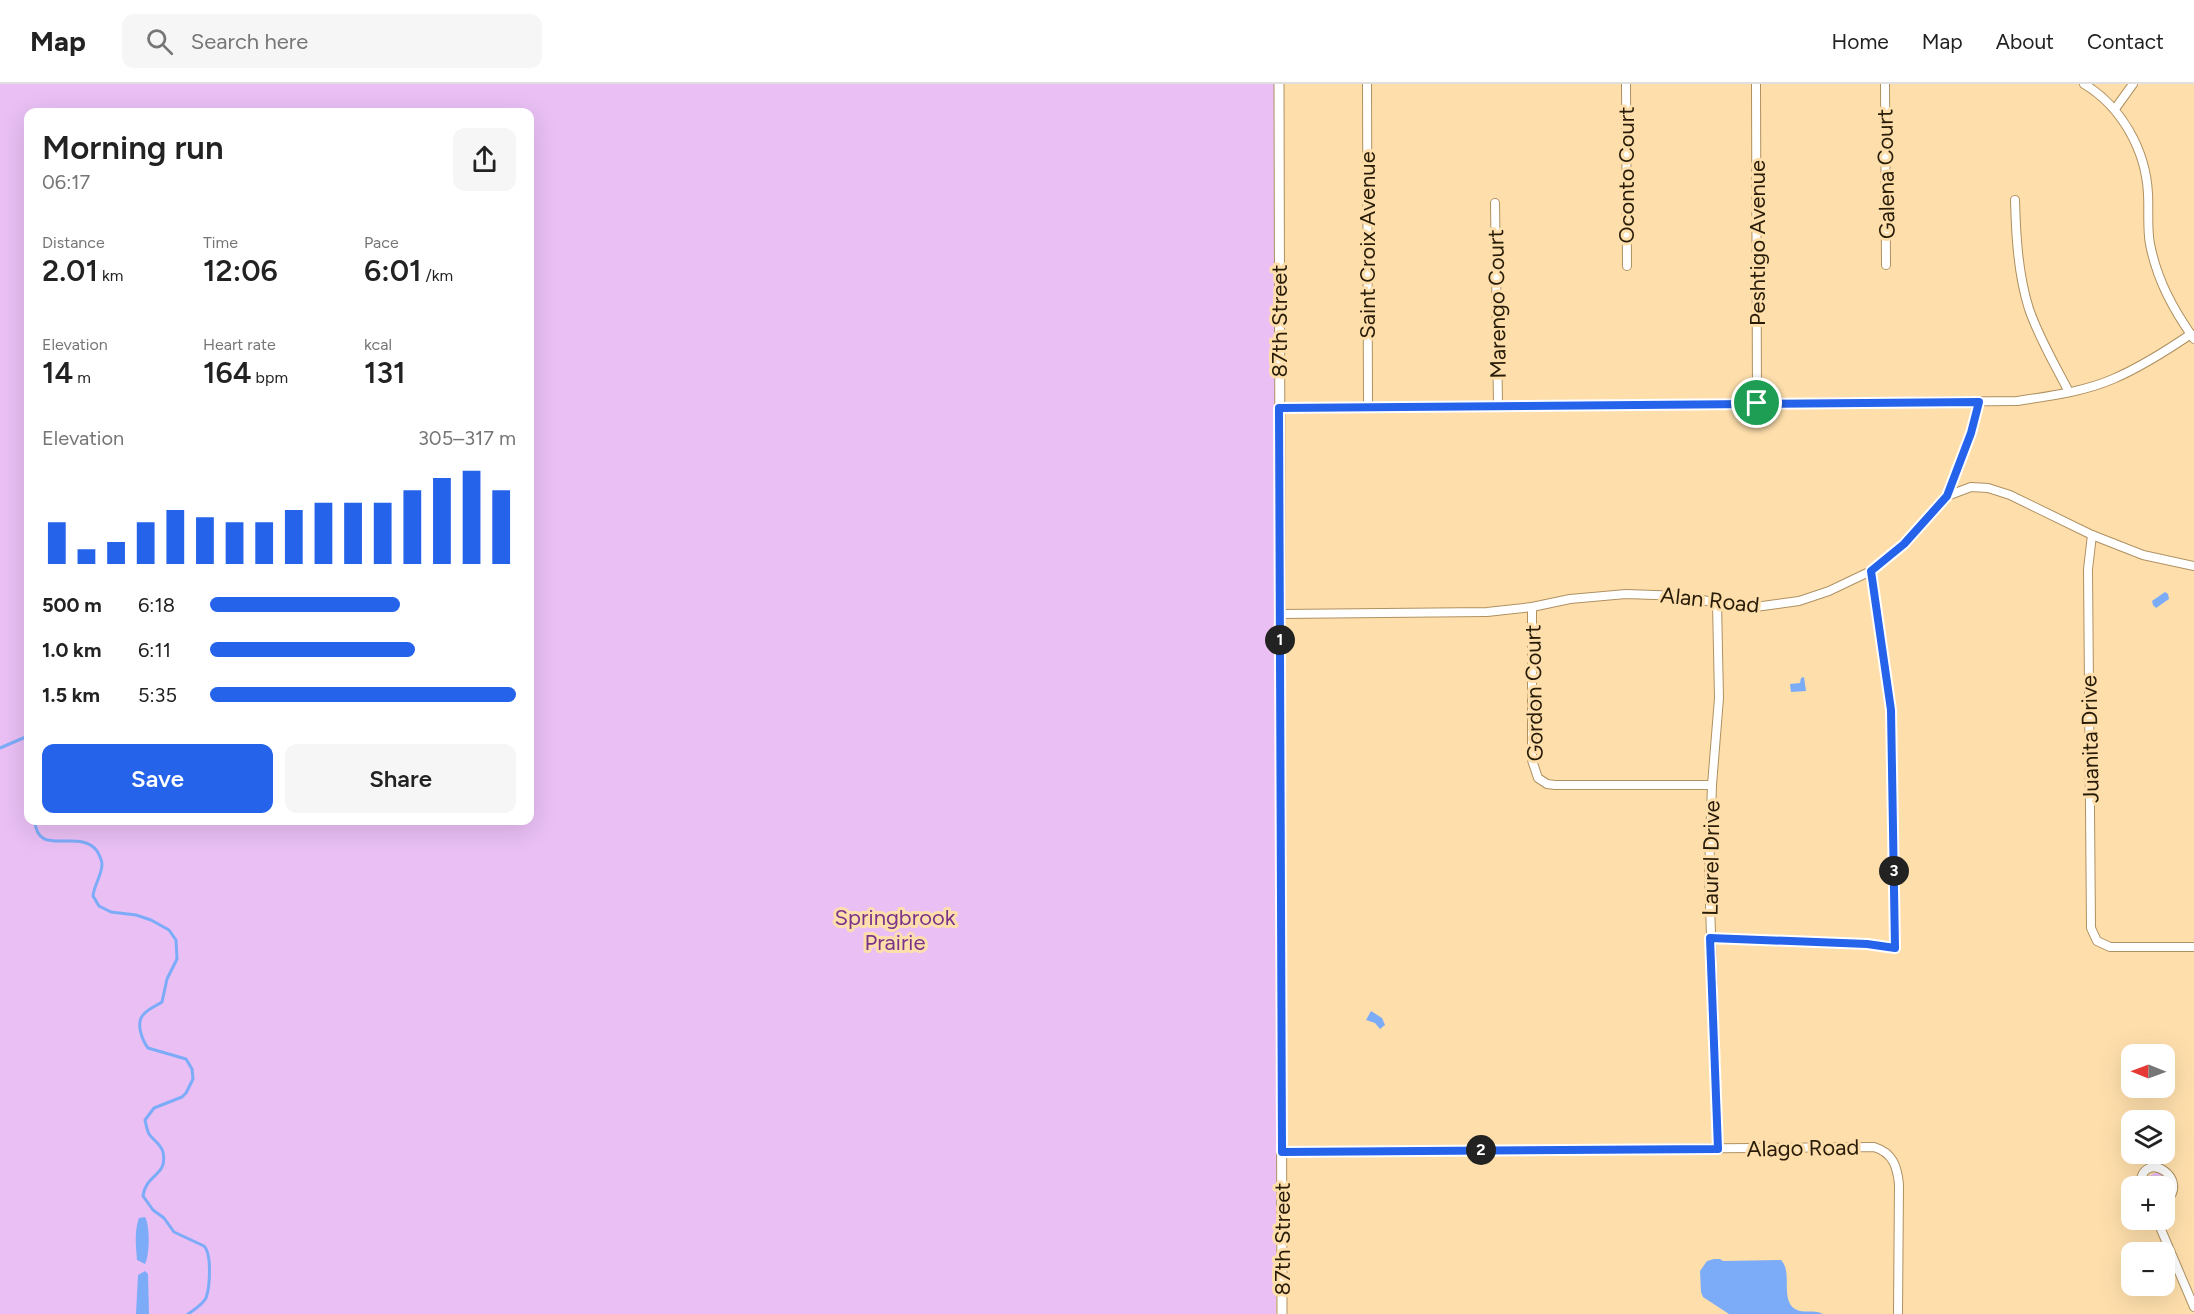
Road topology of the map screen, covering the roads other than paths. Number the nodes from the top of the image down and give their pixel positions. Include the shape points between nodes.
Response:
1 (1279, 84) edge
2 (1367, 84) edge
3 (1626, 84) edge
4 (1756, 84) edge
5 (1885, 84) edge
6 (2084, 84) edge
7 (2133, 84) edge
8 (2115, 109) junction
9 (2015, 200) dead end
10 (1495, 203) dead end
11 (1886, 265) dead end
12 (1627, 266) dead end
13 (2192, 336) edge
14 (2069, 392) junction
15 (1979, 402) junction
16 (1757, 403) junction
17 (1498, 405) junction
18 (1368, 406) junction
19 (1279, 408) junction
20 (1947, 496) junction
21 (2092, 536) junction
22 (2194, 566) edge
23 (1871, 571) junction
24 (1717, 603) junction
25 (1532, 607) junction
26 (1280, 614) junction
27 (1712, 785) junction
28 (1710, 938) junction
29 (2194, 946) edge
30 (1718, 1149) junction
31 (1282, 1152) junction
32 (2143, 1176) edge
33 (2173, 1176) edge
34 (2161, 1230) edge
35 (2194, 1307) edge
36 (1282, 1314) edge
37 (1898, 1314) edge

1 - 19 street, 87th Street
2 - 18 street, Saint Croix Avenue
3 - 12 street, Oconto Court
4 - 16 street, Peshtigo Avenue
5 - 11 street, Galena Court
6 - 8 street
7 - 8 street
8 - 13 street via 2144,166 2149,242 2157,273 2168,299
9 - 14 street via 2021,273 2029,309
10 - 17 street, Marengo Court
13 - 14 street via 2111,380
14 - 15 street via 2017,401
15 - 16 street
15 - 20 street
16 - 17 street
17 - 18 street
18 - 19 street
19 - 26 street, 87th Street
20 - 21 street via 1971,487 1988,488
20 - 23 street, Alan Road via 1904,544
21 - 22 street via 2144,555
21 - 29 street, Juanita Drive via 2088,569 2091,928 2097,941 2110,947
23 - 24 street, Alan Road via 1798,601 1755,607
23 - 28 street via 1891,710 1895,948
24 - 25 street, Alan Road via 1683,596 1626,594
24 - 27 street, Laurel Drive via 1719,698
25 - 26 street, Alan Road via 1465,613
25 - 27 street, Gordon Court via 1532,760 1538,778 1556,785
26 - 31 street, 87th Street
27 - 28 street, Laurel Drive
28 - 30 street, Laurel Drive
30 - 31 street, Alago Road
30 - 37 street, Alago Road via 1874,1147 1890,1155 1899,1184
31 - 36 street, 87th Street
32 - 33 street via 2159,1167
34 - 35 street

